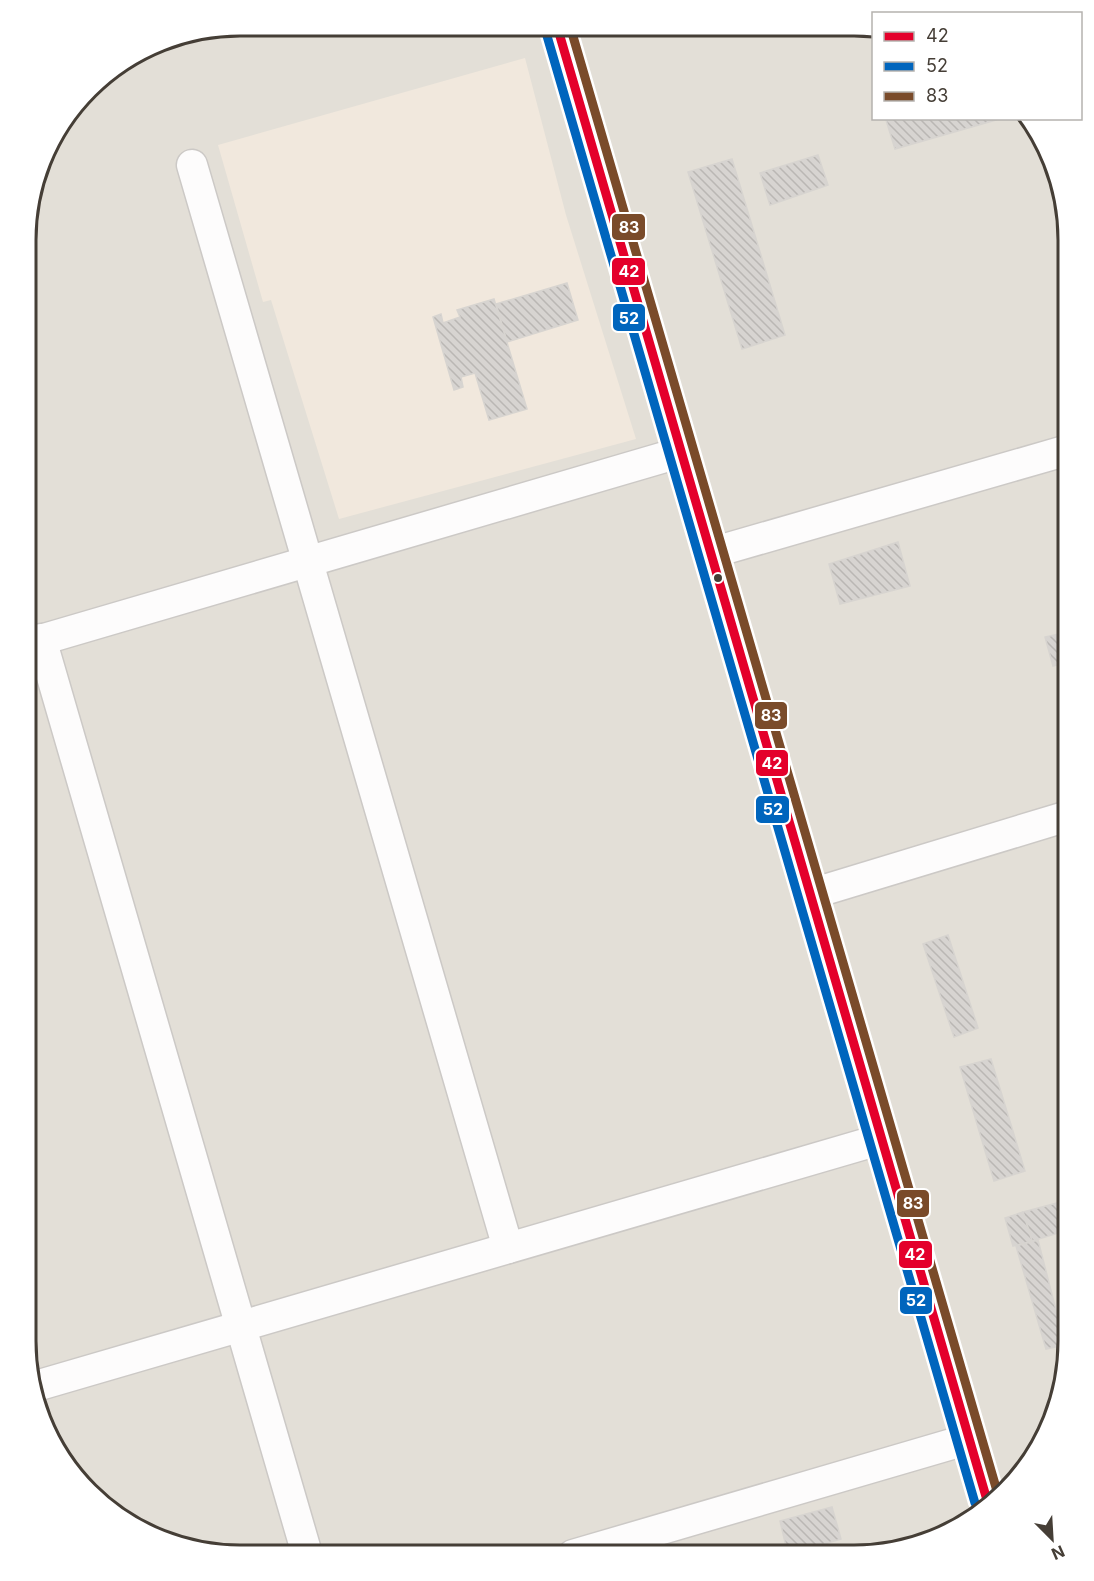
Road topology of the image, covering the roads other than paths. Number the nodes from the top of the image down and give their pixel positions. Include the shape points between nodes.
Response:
1 (560, 36) edge
2 (192, 165) dead end
3 (682, 452) junction
4 (1058, 453) edge
5 (711, 553) junction
6 (308, 561) junction
7 (36, 640) edge
8 (36, 648) edge
9 (1058, 819) edge
10 (812, 894) junction
11 (882, 1139) junction
12 (508, 1248) junction
13 (241, 1326) junction
14 (41, 1384) edge
15 (969, 1439) junction
16 (986, 1496) edge
17 (304, 1545) edge
18 (607, 1545) edge

1 - 3 highway
2 - 6 street
3 - 5 highway
3 - 6 street
4 - 5 street
5 - 10 highway
6 - 7 street
6 - 12 street
8 - 13 street
9 - 10 street
10 - 11 highway
11 - 12 street
11 - 15 highway
12 - 13 street
13 - 14 street
13 - 17 street
15 - 16 highway
15 - 18 street

